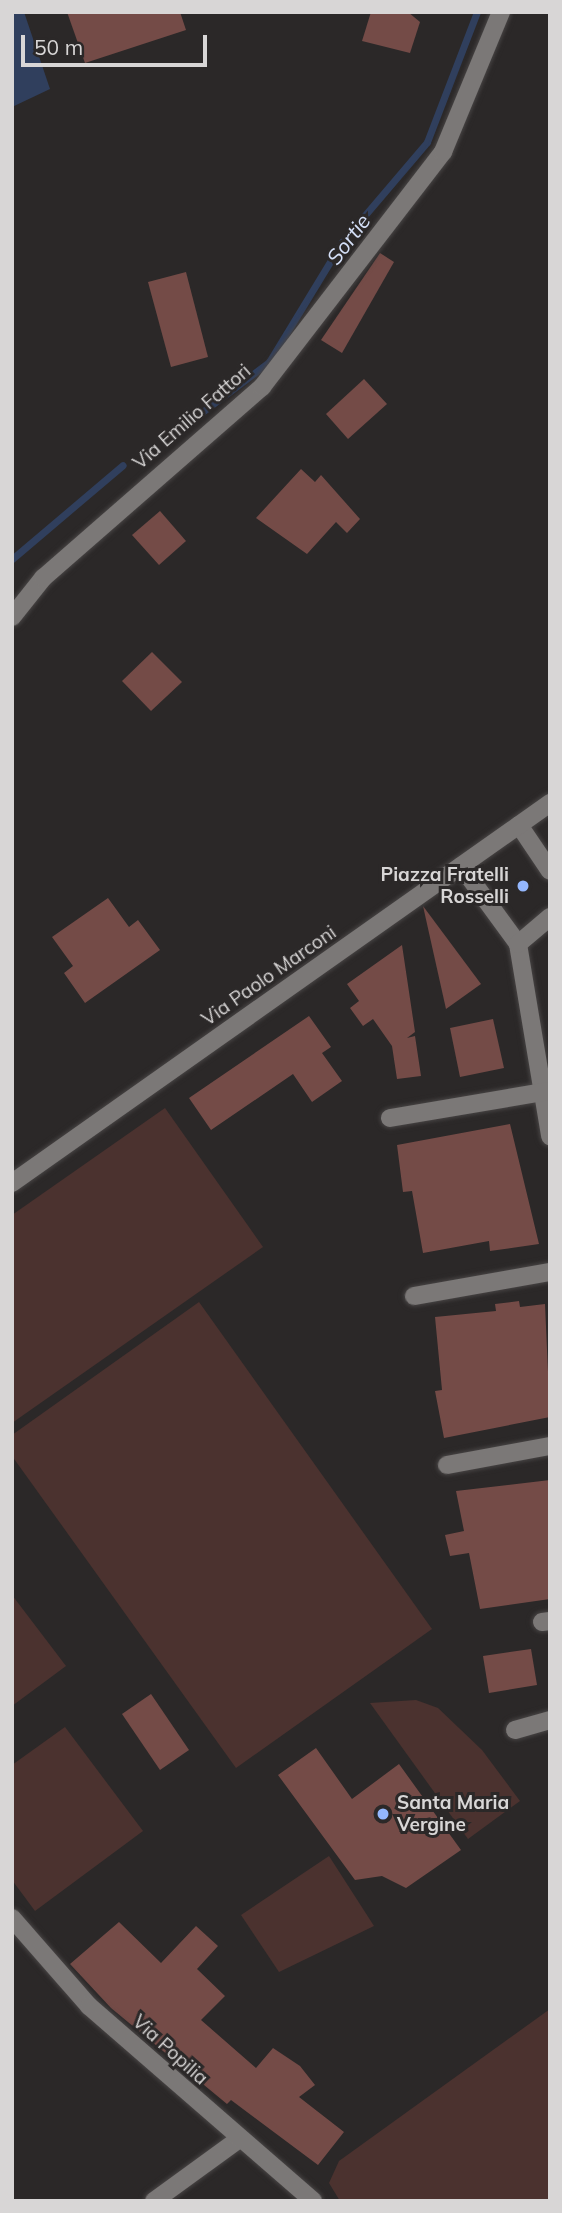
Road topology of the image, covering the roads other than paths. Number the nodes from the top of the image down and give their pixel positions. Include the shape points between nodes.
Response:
1 (501, 12) edge
2 (12, 617) edge
3 (550, 803) edge
4 (519, 825) junction
5 (461, 866) junction
6 (550, 871) edge
7 (550, 917) edge
8 (518, 944) junction
9 (546, 1091) edge
10 (390, 1118) dead end
11 (550, 1136) edge
12 (12, 1183) edge
13 (550, 1272) edge
14 (414, 1296) dead end
15 (550, 1446) edge
16 (447, 1465) dead end
17 (550, 1720) edge
18 (515, 1730) dead end
19 (12, 1918) edge
20 (238, 2140) junction
21 (154, 2201) edge
22 (313, 2201) edge

1 - 2 street, Via Emilio Fattori via 443,152 262,387 43,578
3 - 4 street, Via Paolo Marconi
4 - 5 street, Via Paolo Marconi
4 - 6 street
5 - 8 street
5 - 12 street, Via Paolo Marconi
7 - 8 street
8 - 9 street
9 - 10 street
9 - 11 street
13 - 14 street
15 - 16 street
17 - 18 street
19 - 20 street, Via Popilia via 89,2006
20 - 21 street
20 - 22 street, Via Popilia

